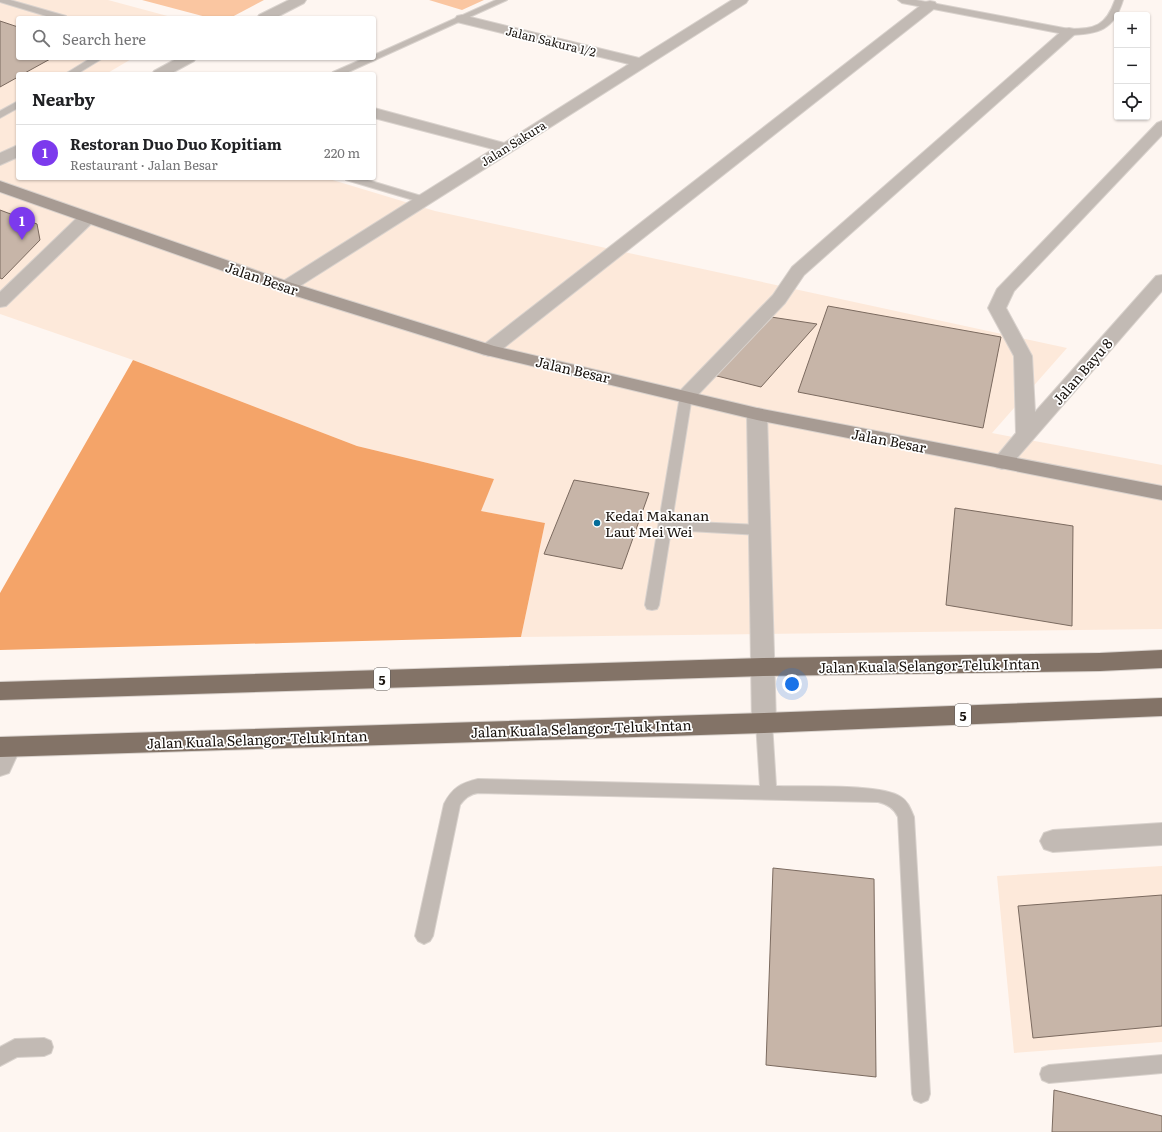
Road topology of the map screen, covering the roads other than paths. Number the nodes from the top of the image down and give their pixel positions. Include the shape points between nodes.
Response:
1 (1, 0) edge
2 (299, 0) edge
3 (503, 0) edge
4 (741, 0) edge
5 (902, 0) edge
6 (1119, 0) edge
7 (930, 5) junction
8 (56, 16) edge
9 (268, 16) edge
10 (462, 19) junction
11 (1069, 32) junction
12 (376, 57) edge
13 (94, 60) edge
14 (185, 60) edge
15 (368, 60) edge
16 (641, 63) junction
17 (74, 72) edge
18 (163, 72) edge
19 (341, 72) edge
20 (16, 105) edge
21 (376, 114) edge
22 (0, 115) edge
23 (1162, 126) edge
24 (506, 148) junction
25 (16, 151) edge
26 (0, 160) edge
27 (357, 180) edge
28 (0, 186) edge
29 (424, 200) junction
30 (87, 218) junction
31 (1162, 280) edge
32 (286, 287) junction
33 (3, 296) edge
34 (489, 350) junction
35 (686, 396) junction
36 (757, 414) junction
37 (1026, 435) junction
38 (1002, 462) junction
39 (1162, 493) edge
40 (665, 525) junction
41 (760, 530) junction
42 (652, 605) dead end
43 (1162, 659) edge
44 (763, 667) junction
45 (0, 691) edge
46 (1162, 706) edge
47 (764, 723) junction
48 (3, 753) edge
49 (768, 792) junction
50 (1162, 834) edge
51 (1053, 841) dead end
52 (424, 936) dead end
53 (44, 1047) dead end
54 (0, 1057) edge
55 (1162, 1064) edge
56 (1049, 1074) dead end
57 (921, 1094) dead end

1 - 8 lane
2 - 9 street
3 - 10 lane
4 - 16 street, Jalan Sakura
5 - 7 lane
6 - 11 lane via 1116,13 1105,26 1089,32
7 - 11 lane
7 - 34 street
10 - 12 lane
10 - 16 street, Jalan Sakura 1/2
11 - 35 street via 798,271 779,299
13 - 17 lane
14 - 18 street
15 - 19 lane
16 - 24 street, Jalan Sakura
20 - 22 lane
21 - 24 street
23 - 37 street via 1006,290 997,308 1023,356
24 - 29 street, Jalan Sakura
25 - 26 street
27 - 29 lane
28 - 30 street, Jalan Besar
29 - 32 street, Jalan Sakura
30 - 32 street, Jalan Besar
30 - 33 street
31 - 37 street, Jalan Bayu 8
32 - 34 street, Jalan Besar
34 - 35 street, Jalan Besar
35 - 36 street, Jalan Besar
35 - 40 lane
36 - 38 street, Jalan Besar
36 - 41 street
37 - 38 street, Jalan Bayu 8
38 - 39 street, Jalan Besar
40 - 41 lane
40 - 42 lane
41 - 44 street
43 - 44 highway, Jalan Kuala Selangor-Teluk Intan / 5
44 - 45 highway, Jalan Kuala Selangor-Teluk Intan / 5
44 - 47 street
46 - 47 highway, Jalan Kuala Selangor-Teluk Intan / 5
47 - 48 highway, Jalan Kuala Selangor-Teluk Intan / 5
47 - 49 lane
49 - 52 lane via 478,786 466,789 457,795 452,804
49 - 57 lane via 878,795 892,798 902,806 906,817
50 - 51 street
53 - 54 lane via 15,1048
55 - 56 lane

